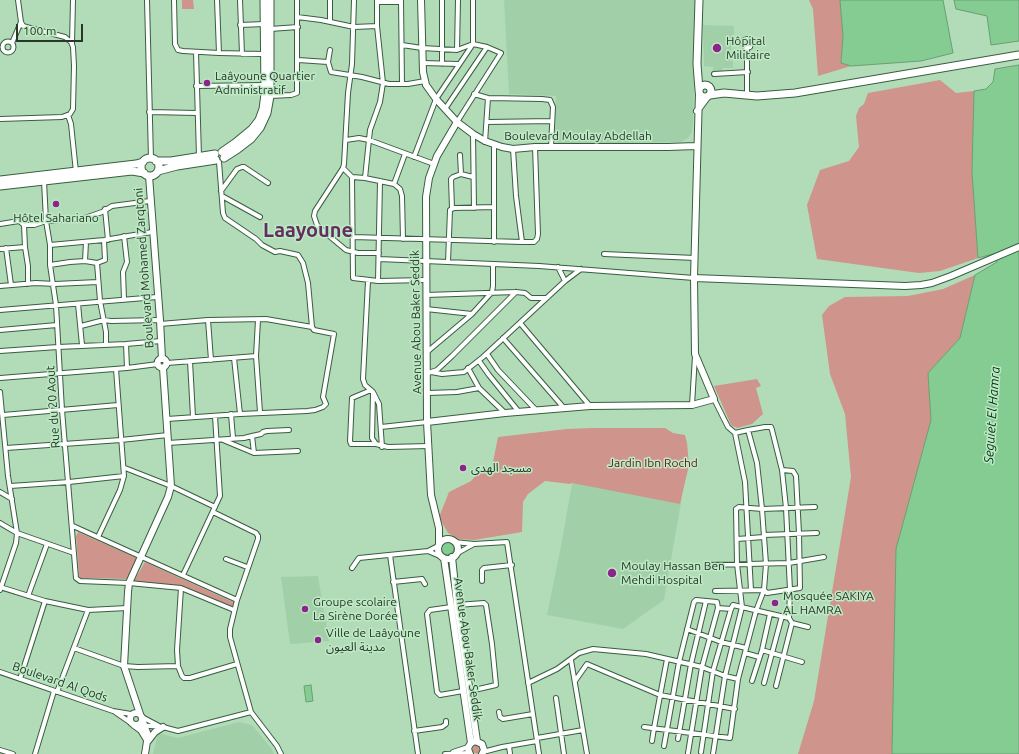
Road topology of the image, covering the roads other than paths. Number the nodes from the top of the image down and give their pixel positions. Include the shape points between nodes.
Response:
1 (18, 0) edge
2 (73, 0) edge
3 (147, 0) edge
4 (174, 0) edge
5 (217, 0) edge
6 (240, 0) edge
7 (264, 0) edge
8 (270, 0) edge
9 (297, 0) edge
10 (330, 0) edge
11 (354, 0) edge
12 (421, 0) edge
13 (442, 0) edge
14 (458, 0) edge
15 (473, 0) edge
16 (699, 0) edge
17 (377, 1) edge
18 (400, 1) edge
19 (297, 17) junction
20 (21, 22) junction
21 (330, 22) junction
22 (264, 24) junction
23 (240, 25) junction
24 (354, 26) junction
25 (377, 26) junction
26 (298, 27) junction
27 (270, 29) junction
28 (12, 43) dead end
29 (72, 44) junction
30 (473, 44) junction
31 (402, 45) junction
32 (487, 47) junction
33 (422, 48) junction
34 (747, 48) dead end
35 (330, 50) dead end
36 (442, 50) junction
37 (457, 50) junction
38 (196, 52) junction
39 (219, 53) junction
40 (242, 54) junction
41 (264, 54) junction
42 (1019, 55) edge
43 (298, 60) junction
44 (328, 62) junction
45 (423, 63) junction
46 (442, 64) junction
47 (458, 64) junction
48 (698, 64) junction
49 (748, 72) junction
50 (714, 74) dead end
51 (352, 75) junction
52 (424, 81) junction
53 (383, 83) junction
54 (402, 84) junction
55 (265, 85) junction
56 (708, 85) junction
57 (196, 86) junction
58 (699, 91) junction
59 (724, 93) junction
60 (474, 94) junction
61 (270, 96) junction
62 (709, 96) junction
63 (748, 96) junction
64 (488, 98) junction
65 (436, 99) junction
66 (445, 109) junction
67 (697, 111) junction
68 (149, 112) junction
69 (197, 113) junction
70 (68, 115) junction
71 (0, 119) edge
72 (552, 121) junction
73 (458, 122) junction
74 (487, 122) junction
75 (473, 134) junction
76 (346, 140) junction
77 (369, 140) junction
78 (485, 142) junction
79 (494, 145) junction
80 (696, 146) junction
81 (551, 147) junction
82 (535, 148) junction
83 (513, 149) junction
84 (405, 154) junction
85 (460, 154) dead end
86 (199, 157) junction
87 (219, 157) junction
88 (414, 157) junction
89 (153, 160) junction
90 (143, 162) junction
91 (434, 164) junction
92 (343, 168) junction
93 (158, 171) junction
94 (76, 172) junction
95 (461, 174) junction
96 (146, 175) junction
97 (352, 177) junction
98 (473, 177) junction
99 (365, 178) junction
100 (0, 180) edge
101 (44, 181) junction
102 (380, 181) junction
103 (268, 183) dead end
104 (394, 184) junction
105 (0, 186) edge
106 (221, 191) junction
107 (222, 196) junction
108 (150, 201) junction
109 (494, 207) junction
110 (474, 208) junction
111 (105, 209) junction
112 (452, 209) junction
113 (260, 217) dead end
114 (46, 221) junction
115 (0, 224) edge
116 (24, 225) junction
117 (152, 232) junction
118 (124, 236) junction
119 (353, 237) junction
120 (379, 239) junction
121 (403, 239) junction
122 (426, 239) junction
123 (106, 240) junction
124 (449, 240) junction
125 (86, 242) junction
126 (494, 242) junction
127 (522, 242) junction
128 (50, 245) junction
129 (25, 247) junction
130 (1019, 247) edge
131 (0, 248) edge
132 (6, 248) junction
133 (353, 252) junction
134 (379, 253) junction
135 (604, 254) dead end
136 (695, 258) junction
137 (379, 259) junction
138 (85, 261) junction
139 (426, 261) junction
140 (448, 262) junction
141 (97, 263) junction
142 (493, 265) junction
143 (50, 266) junction
144 (558, 267) junction
145 (581, 269) junction
146 (694, 278) junction
147 (426, 280) junction
148 (565, 280) junction
149 (368, 281) junction
150 (378, 281) junction
151 (98, 282) junction
152 (28, 284) junction
153 (53, 284) junction
154 (11, 285) junction
155 (0, 286) edge
156 (492, 292) junction
157 (516, 292) junction
158 (551, 294) junction
159 (426, 295) junction
160 (157, 297) junction
161 (124, 299) junction
162 (100, 301) junction
163 (78, 304) junction
164 (56, 305) junction
165 (426, 309) junction
166 (0, 310) edge
167 (472, 314) junction
168 (104, 320) junction
169 (208, 320) junction
170 (258, 320) junction
171 (160, 322) junction
172 (520, 323) junction
173 (57, 325) junction
174 (81, 326) junction
175 (312, 327) junction
176 (0, 330) edge
177 (503, 338) junction
178 (161, 341) junction
179 (106, 344) junction
180 (126, 344) junction
181 (82, 345) junction
182 (58, 346) junction
183 (0, 351) edge
184 (427, 352) junction
185 (487, 354) junction
186 (695, 354) junction
187 (256, 356) junction
188 (234, 358) junction
189 (211, 360) junction
190 (190, 361) junction
191 (479, 361) junction
192 (162, 363) junction
193 (127, 368) junction
194 (468, 368) junction
195 (116, 369) junction
196 (429, 372) junction
197 (60, 373) junction
198 (0, 378) edge
199 (479, 388) junction
200 (372, 391) junction
201 (0, 392) edge
202 (428, 393) junction
203 (714, 399) junction
204 (118, 405) junction
205 (692, 405) junction
206 (590, 406) junction
207 (564, 408) junction
208 (62, 410) junction
209 (536, 410) junction
210 (260, 412) junction
211 (519, 412) junction
212 (505, 413) junction
213 (231, 414) junction
214 (240, 414) junction
215 (3, 415) junction
216 (215, 416) junction
217 (193, 417) junction
218 (167, 419) junction
219 (428, 422) junction
220 (2, 425) edge
221 (381, 427) junction
222 (289, 430) dead end
223 (748, 430) junction
224 (4, 433) junction
225 (735, 433) junction
226 (168, 435) junction
227 (252, 436) junction
228 (233, 438) junction
229 (0, 439) edge
230 (121, 440) junction
231 (216, 440) junction
232 (222, 440) junction
233 (168, 443) junction
234 (65, 444) junction
235 (376, 444) junction
236 (429, 446) junction
237 (382, 447) junction
238 (6, 448) junction
239 (298, 451) dead end
240 (254, 453) junction
241 (124, 468) junction
242 (782, 470) junction
243 (124, 476) junction
244 (68, 482) junction
245 (10, 486) junction
246 (171, 486) junction
247 (0, 492) edge
248 (12, 499) junction
249 (215, 507) junction
250 (746, 507) junction
251 (798, 507) junction
252 (815, 507) dead end
253 (762, 508) junction
254 (786, 508) junction
255 (213, 512) junction
256 (0, 523) edge
257 (72, 526) junction
258 (439, 528) junction
259 (17, 533) junction
260 (799, 533) junction
261 (817, 533) dead end
262 (787, 534) junction
263 (764, 536) junction
264 (98, 537) junction
265 (749, 538) junction
266 (737, 539) junction
267 (453, 541) junction
268 (47, 544) junction
269 (474, 544) junction
270 (438, 546) junction
271 (428, 551) junction
272 (74, 553) junction
273 (390, 555) junction
274 (454, 556) junction
275 (141, 557) junction
276 (443, 557) junction
277 (824, 557) dead end
278 (226, 559) dead end
279 (800, 562) junction
280 (750, 563) junction
281 (789, 563) junction
282 (737, 564) junction
283 (766, 564) junction
284 (512, 565) junction
285 (708, 565) dead end
286 (247, 567) junction
287 (352, 568) dead end
288 (183, 576) junction
289 (482, 581) dead end
290 (393, 582) junction
291 (129, 583) junction
292 (425, 584) dead end
293 (0, 588) edge
294 (180, 588) junction
295 (740, 590) junction
296 (751, 590) junction
297 (764, 590) junction
298 (790, 590) junction
299 (715, 591) dead end
300 (28, 596) junction
301 (237, 600) junction
302 (45, 601) junction
303 (706, 601) junction
304 (454, 606) junction
305 (742, 607) junction
306 (127, 608) junction
307 (718, 608) junction
308 (731, 609) junction
309 (88, 610) junction
310 (234, 610) junction
311 (756, 610) junction
312 (770, 614) junction
313 (782, 616) junction
314 (789, 618) junction
315 (792, 623) junction
316 (808, 627) dead end
317 (687, 629) junction
318 (699, 632) junction
319 (710, 637) junction
320 (722, 642) junction
321 (733, 646) junction
322 (74, 648) junction
323 (746, 648) junction
324 (762, 650) junction
325 (745, 653) junction
326 (772, 653) junction
327 (784, 656) junction
328 (759, 657) junction
329 (667, 659) junction
330 (571, 660) junction
331 (679, 662) junction
332 (802, 662) dead end
333 (237, 664) junction
334 (691, 664) junction
335 (124, 666) junction
336 (178, 666) junction
337 (702, 667) junction
338 (713, 671) junction
339 (0, 672) edge
340 (725, 676) junction
341 (20, 679) junction
342 (738, 679) junction
343 (752, 681) dead end
344 (575, 682) junction
345 (528, 683) junction
346 (764, 683) dead end
347 (776, 686) dead end
348 (466, 691) junction
349 (56, 692) junction
350 (133, 695) junction
351 (660, 695) junction
352 (673, 697) junction
353 (556, 698) dead end
354 (685, 699) junction
355 (697, 702) junction
356 (708, 703) junction
357 (720, 706) junction
358 (735, 709) junction
359 (113, 711) junction
360 (251, 712) junction
361 (498, 712) dead end
362 (132, 714) junction
363 (533, 714) junction
364 (141, 717) junction
365 (446, 721) dead end
366 (134, 724) junction
367 (145, 726) junction
368 (644, 727) dead end
369 (163, 728) junction
370 (654, 728) junction
371 (583, 730) junction
372 (667, 730) junction
373 (679, 731) junction
374 (414, 732) junction
375 (691, 733) junction
376 (562, 734) junction
377 (704, 734) junction
378 (715, 736) junction
379 (678, 739) dead end
380 (537, 740) junction
381 (148, 741) junction
382 (652, 741) dead end
383 (508, 746) junction
384 (664, 746) dead end
385 (471, 748) edge
386 (0, 750) edge
387 (483, 751) edge
388 (701, 752) dead end
389 (688, 753) dead end
390 (13, 754) edge
391 (35, 754) edge
392 (145, 754) edge
393 (281, 754) edge
394 (418, 754) edge
395 (447, 754) edge
396 (510, 754) edge
397 (539, 754) edge
398 (564, 754) edge
399 (587, 754) edge
400 (713, 754) edge

1 - 20 street
2 - 29 street
3 - 68 street
4 - 38 street via 176,48
5 - 39 street
6 - 23 street
7 - 22 main road
8 - 27 main road
9 - 19 street
10 - 21 street
11 - 24 street
12 - 33 street
13 - 36 street
14 - 37 street
15 - 30 street
16 - 48 main road
17 - 18 street
17 - 25 street
18 - 31 street
19 - 21 street
19 - 26 street
20 - 28 street
20 - 29 street via 23,26 65,38
21 - 24 street
22 - 23 street
22 - 41 main road
23 - 40 street
24 - 25 street
24 - 51 street
25 - 53 street
26 - 27 street
26 - 43 street
27 - 61 main road
29 - 70 street via 73,106
30 - 32 street
30 - 37 street
30 - 47 street
31 - 33 street
31 - 54 street
32 - 60 street via 501,54
32 - 66 street
33 - 36 street
33 - 45 street
34 - 49 street
35 - 44 street
36 - 37 street
36 - 46 street
38 - 39 street
38 - 57 street
39 - 40 street
40 - 41 street
41 - 55 main road
42 - 63 main road via 795,93
43 - 44 street
43 - 61 street via 297,93
44 - 51 street via 331,72
45 - 46 street
45 - 52 street
46 - 47 street
47 - 65 street
48 - 56 main road
48 - 58 main road
49 - 50 street
49 - 63 street
51 - 53 street
51 - 76 street via 348,93
52 - 54 street
52 - 65 street, Boulevard Moulay Abdellah
53 - 54 street
53 - 77 street
55 - 57 street
55 - 87 main road via 263,109 256,125
56 - 58 main road via 701,85
56 - 59 main road
56 - 62 main road via 712,90
57 - 69 street
58 - 62 main road via 703,97
58 - 67 street
59 - 62 main road
59 - 63 main road
60 - 64 street
60 - 73 street
61 - 87 main road via 268,114 260,128 245,144
62 - 67 street
64 - 72 street via 548,100 553,105
64 - 74 street
65 - 66 street, Boulevard Moulay Abdellah
65 - 88 street
66 - 73 street, Boulevard Moulay Abdellah
67 - 80 street
68 - 69 street
68 - 89 street
69 - 86 street
70 - 71 street via 56,118
70 - 94 street
72 - 74 street
72 - 81 street
73 - 75 street, Boulevard Moulay Abdellah
73 - 91 street, Avenue Abou Baker Seddik via 440,149
74 - 78 street
75 - 78 street, Boulevard Moulay Abdellah
75 - 98 street
76 - 77 street
76 - 92 street
77 - 84 street
77 - 99 street
78 - 79 street, Boulevard Moulay Abdellah
79 - 83 street, Boulevard Moulay Abdellah
79 - 109 street
80 - 81 street, Boulevard Moulay Abdellah
80 - 136 street
81 - 82 street, Boulevard Moulay Abdellah
82 - 83 street, Boulevard Moulay Abdellah
82 - 127 street via 538,234 534,242
83 - 127 street
84 - 88 street
84 - 104 street
85 - 95 street
86 - 87 main road
86 - 89 main road via 171,161
87 - 93 main road
87 - 106 street
88 - 91 street
89 - 90 main road
89 - 93 main road via 159,166
90 - 94 main road
90 - 96 main road via 142,168
91 - 122 street, Avenue Abou Baker Seddik via 426,197
92 - 97 street
92 - 133 street via 314,216 317,225 328,237
93 - 96 main road via 155,175
94 - 100 main road
95 - 98 street
95 - 112 street via 451,179
96 - 101 main road via 132,171
96 - 108 street, Boulevard Mohamed Zarqtoni
97 - 99 street
97 - 119 street
98 - 110 street
99 - 102 street
101 - 105 main road
101 - 114 street, Rue du 20 Aout
102 - 104 street
102 - 120 street
103 - 106 street via 242,167 237,169
104 - 121 street via 400,189 402,196
106 - 107 street
107 - 113 street
107 - 175 street via 223,215 226,220 275,252 298,255 303,263 308,283
108 - 111 street
108 - 117 street, Boulevard Mohamed Zarqtoni
109 - 110 street
109 - 126 street
110 - 112 street
111 - 114 street via 85,218
111 - 123 street
112 - 124 street
114 - 116 street
114 - 128 street, Rue du 20 Aout
115 - 116 street via 19,221
116 - 129 street
117 - 118 street
117 - 160 street, Boulevard Mohamed Zarqtoni
118 - 123 street
118 - 161 street via 127,262 123,272
119 - 120 street
119 - 133 street
120 - 121 street
120 - 134 street
121 - 122 street
122 - 124 street
122 - 139 street, Avenue Abou Baker Seddik
123 - 125 street
123 - 141 street via 105,260
124 - 126 street
124 - 140 street
125 - 128 street
125 - 138 street
126 - 127 street
128 - 143 street, Rue du 20 Aout
129 - 132 street
129 - 152 street
130 - 146 street via 942,280 913,285
131 - 132 street
132 - 154 street
133 - 134 street
133 - 149 street via 353,278
134 - 137 street
135 - 136 street
136 - 146 street
137 - 139 street
137 - 150 street
138 - 141 street
138 - 143 street
139 - 140 street
139 - 147 street, Avenue Abou Baker Seddik
140 - 142 street
141 - 151 street
142 - 144 street
142 - 156 street
143 - 153 street, Rue du 20 Aout
144 - 145 street
144 - 148 street
145 - 146 street
145 - 148 street
146 - 186 street
147 - 150 street
147 - 159 street, Avenue Abou Baker Seddik
148 - 158 street
149 - 150 street
149 - 200 street via 363,379
151 - 153 street
151 - 162 street
152 - 153 street
152 - 154 street
153 - 164 street, Rue du 20 Aout
154 - 155 street
156 - 157 street
156 - 159 street
156 - 167 street
157 - 158 street via 525,293 531,298 546,298
157 - 196 street via 437,370
158 - 172 street
159 - 165 street, Avenue Abou Baker Seddik
160 - 161 street
160 - 171 street, Boulevard Mohamed Zarqtoni
161 - 162 street
162 - 163 street
162 - 168 street
163 - 164 street
163 - 174 street
164 - 166 street
164 - 173 street, Rue du 20 Aout
165 - 167 street
165 - 184 street, Avenue Abou Baker Seddik
167 - 184 street
168 - 171 street
168 - 174 street
168 - 179 street
169 - 170 street
169 - 171 street
169 - 189 street
170 - 175 street via 276,320
170 - 187 street
171 - 178 street, Boulevard Mohamed Zarqtoni
172 - 177 street
172 - 206 street
173 - 176 street
173 - 182 street, Rue du 20 Aout
174 - 181 street
175 - 210 street via 314,330 334,334 323,397 326,404 320,409
177 - 185 street
177 - 207 street
178 - 180 street
178 - 192 street, Boulevard Mohamed Zarqtoni
179 - 180 street
179 - 181 street
180 - 193 street
181 - 182 street
182 - 183 street
182 - 197 street, Rue du 20 Aout
184 - 196 street, Avenue Abou Baker Seddik
185 - 191 street
185 - 209 street via 498,370
186 - 203 street
186 - 205 street
187 - 188 street
187 - 210 street
188 - 189 street
188 - 214 street
189 - 190 street
190 - 192 street
190 - 217 street
191 - 194 street
191 - 211 street
192 - 193 street
192 - 218 street, Boulevard Mohamed Zarqtoni
193 - 195 street
194 - 196 street via 464,372
194 - 199 street
195 - 197 street
195 - 204 street
196 - 202 street, Avenue Abou Baker Seddik
197 - 198 street
197 - 208 street, Rue du 20 Aout
199 - 202 street
199 - 212 street
200 - 221 street via 378,399
200 - 235 street via 372,438
200 - 235 street via 352,398 350,441 351,444
201 - 215 street
202 - 219 street, Avenue Abou Baker Seddik
203 - 205 street
203 - 225 street via 728,428
204 - 208 street
204 - 230 street
205 - 206 street
206 - 207 street
207 - 209 street
208 - 215 street
208 - 234 street, Rue du 20 Aout
209 - 211 street
210 - 214 street
211 - 212 street
212 - 219 street
213 - 214 street
213 - 216 street
213 - 228 street
215 - 220 street
216 - 217 street
216 - 231 street
217 - 218 street
218 - 226 street, Boulevard Mohamed Zarqtoni
219 - 221 street
219 - 236 street, Avenue Abou Baker Seddik
220 - 224 street
221 - 237 street
222 - 227 street via 267,431
223 - 225 street
223 - 242 street via 771,427
223 - 253 street via 757,463
224 - 229 street
224 - 238 street
225 - 250 street via 745,482
226 - 230 street
226 - 233 street, Boulevard Mohamed Zarqtoni
227 - 228 street
227 - 240 street
228 - 232 street
230 - 234 street
230 - 241 street
231 - 232 street
231 - 233 street
231 - 249 street via 220,491
232 - 240 street
233 - 246 street, Boulevard Mohamed Zarqtoni
234 - 238 street
234 - 244 street, Rue du 20 Aout
235 - 237 street
236 - 237 street
236 - 258 street, Avenue Abou Baker Seddik via 431,495
238 - 245 street
239 - 240 street
241 - 243 street
241 - 246 street
242 - 251 street via 795,472
242 - 254 street
243 - 244 street
243 - 264 street
244 - 245 street
244 - 257 street, Rue du 20 Aout
245 - 248 street
246 - 249 street
246 - 275 street, Boulevard Mohamed Zarqtoni
247 - 248 street
248 - 259 street
249 - 255 street
250 - 253 street
250 - 265 street
250 - 266 street via 736,509
251 - 252 street
251 - 254 street
251 - 260 street
253 - 254 street
253 - 263 street
254 - 262 street
255 - 286 street via 256,533 259,538
255 - 288 street
256 - 259 street
257 - 264 street
257 - 272 street, Rue du 20 Aout
258 - 267 street
258 - 270 street, Avenue Abou Baker Seddik
259 - 268 street
259 - 293 street
260 - 261 street
260 - 262 street
260 - 279 street
262 - 263 street
262 - 281 street
263 - 265 street
263 - 283 street
264 - 275 street
265 - 266 street
265 - 280 street
266 - 282 street
267 - 269 street
267 - 270 street via 443,540
267 - 274 street via 457,549
268 - 272 street
268 - 300 street
269 - 274 street
269 - 284 street via 507,542
270 - 271 street
270 - 276 street via 438,552
271 - 273 street
271 - 276 street
272 - 291 street, Rue du 20 Aout via 75,576 79,581
273 - 287 street via 359,558
273 - 290 street
274 - 276 street
274 - 304 street, Avenue Abou Baker Seddik
275 - 288 street
275 - 291 street, Boulevard Mohamed Zarqtoni
276 - 304 street, Avenue Abou Baker Seddik
277 - 279 street
278 - 286 street
279 - 281 street
279 - 298 street via 800,588
280 - 282 street
280 - 283 street
280 - 296 street
281 - 283 street
281 - 298 street
282 - 285 street
282 - 295 street
283 - 297 street
284 - 289 street via 484,568
284 - 345 street
286 - 301 street
288 - 301 street
290 - 292 street via 422,579
290 - 374 street
291 - 294 street, Rue du 20 Aout
291 - 306 street, Boulevard Mohamed Zarqtoni
293 - 300 street
294 - 310 street, Rue du 20 Aout
294 - 336 street
295 - 296 street
295 - 299 street
295 - 305 street
296 - 297 street
297 - 298 street via 767,593
297 - 311 street
298 - 314 street
300 - 302 street
301 - 310 street
302 - 309 street
302 - 341 street
303 - 307 street via 717,602
303 - 317 street via 695,601
303 - 318 street
304 - 348 street, Avenue Abou Baker Seddik
304 - 348 street via 430,610 426,614 437,692 440,695
304 - 348 street via 484,603 492,644 496,685
305 - 308 street via 733,605
305 - 311 street
305 - 321 street
306 - 309 street
306 - 335 street, Boulevard Mohamed Zarqtoni
307 - 308 street
307 - 319 street
308 - 320 street
309 - 322 street
310 - 333 street via 230,637
311 - 312 street
311 - 323 street
312 - 313 street
312 - 324 street
313 - 314 street
313 - 326 street
314 - 315 street
315 - 316 street
315 - 327 street
317 - 318 street
317 - 331 street
318 - 319 street
318 - 334 street
319 - 320 street
319 - 337 street
320 - 321 street
320 - 338 street
321 - 323 street
321 - 340 street
322 - 335 street
322 - 349 street
323 - 325 street
324 - 326 street
324 - 328 street
325 - 328 street
325 - 342 street
326 - 327 street
326 - 346 street
327 - 332 street
327 - 347 street
328 - 343 street
329 - 330 street via 646,654 593,649
329 - 331 street
329 - 351 street
330 - 344 street
330 - 345 street
331 - 334 street
331 - 352 street
333 - 336 street via 186,678 182,676
333 - 360 street
334 - 337 street
334 - 354 street
335 - 336 street
335 - 350 street, Boulevard Mohamed Zarqtoni
337 - 338 street
337 - 355 street
338 - 340 street
338 - 356 street
339 - 341 street, Boulevard Al Qods
340 - 342 street
340 - 357 street
341 - 349 street, Boulevard Al Qods
342 - 358 street
344 - 351 street via 587,664
344 - 371 street
345 - 363 street
348 - 385 street, Avenue Abou Baker Seddik
349 - 359 street, Boulevard Al Qods
349 - 391 street
350 - 362 street
350 - 364 street
351 - 352 street
351 - 370 street
352 - 354 street
352 - 372 street
353 - 376 street
354 - 355 street
354 - 373 street
355 - 356 street
355 - 375 street
356 - 357 street
356 - 377 street
357 - 358 street
357 - 378 street
358 - 378 street via 730,738
359 - 362 street
359 - 366 street
360 - 369 street via 183,730
360 - 393 street
361 - 363 street via 503,719
362 - 364 street via 136,712
362 - 366 street via 130,717
363 - 380 street
364 - 366 street via 140,724
364 - 367 street
364 - 369 street
365 - 374 street via 442,727
366 - 367 street
366 - 381 street
367 - 369 street
367 - 381 street
368 - 370 street
369 - 381 street via 155,732
370 - 372 street
370 - 382 street
371 - 376 street
371 - 399 street
372 - 373 street
372 - 384 street
373 - 375 street
373 - 379 street
374 - 394 street
375 - 377 street
375 - 389 street
376 - 380 street
376 - 398 street
377 - 378 street
377 - 388 street
378 - 400 street
380 - 383 street
380 - 397 street
381 - 392 street
383 - 387 street
383 - 396 street
385 - 387 street via 480,742
385 - 395 street
386 - 390 street

